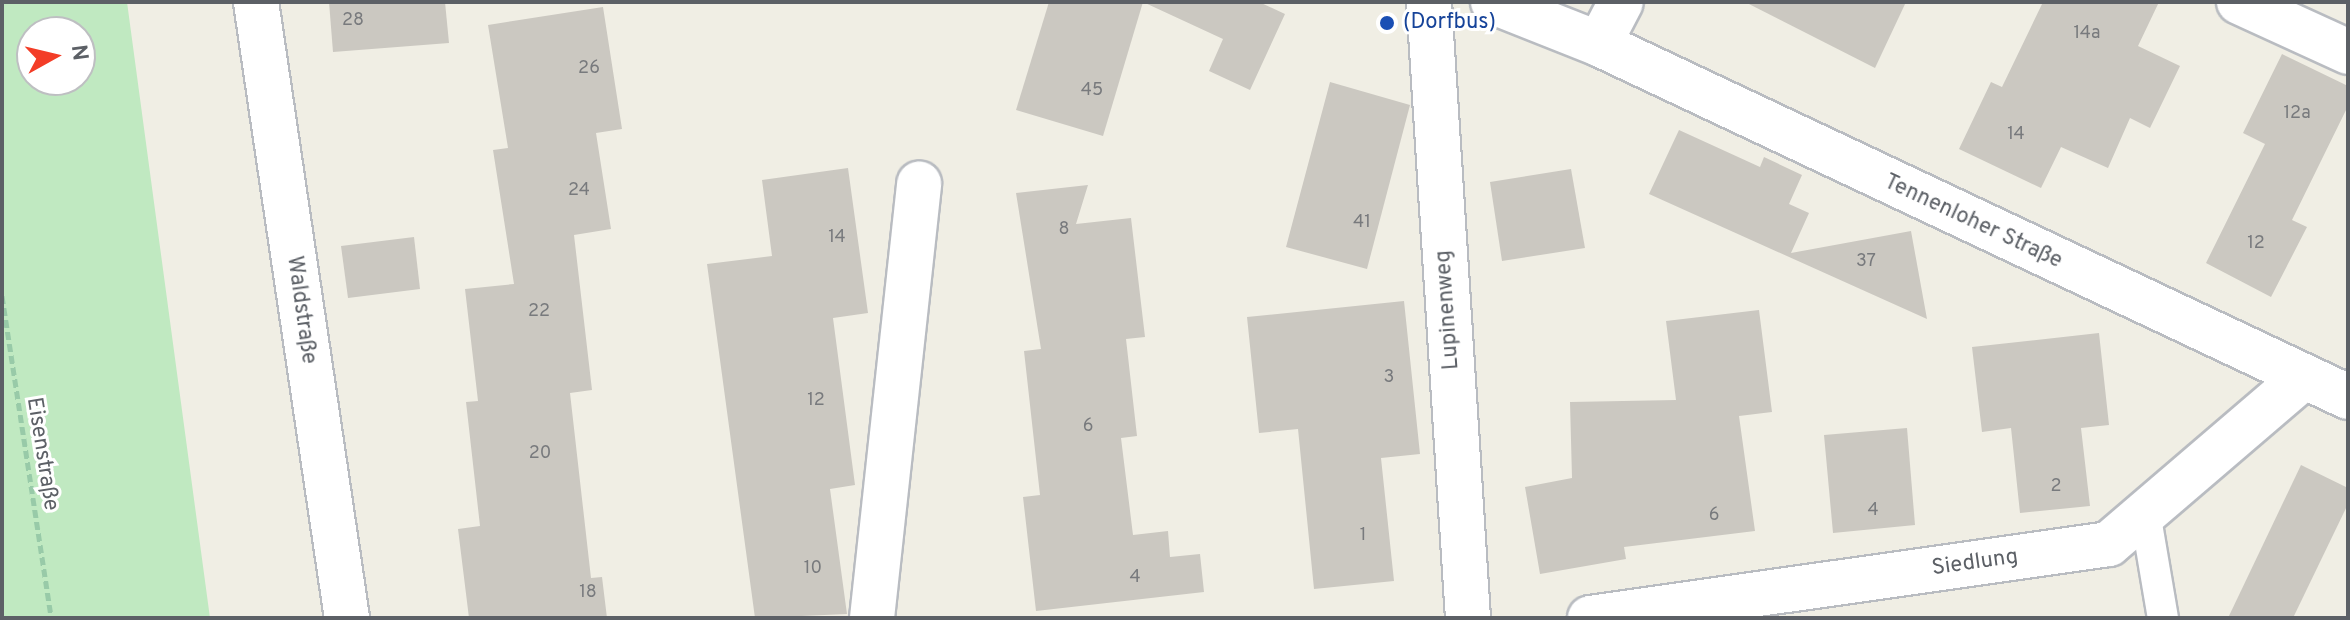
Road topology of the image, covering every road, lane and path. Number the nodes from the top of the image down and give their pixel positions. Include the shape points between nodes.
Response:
1 (256, 2) edge
2 (1429, 2) edge
3 (1493, 2) edge
4 (1621, 2) edge
5 (2239, 2) edge
6 (1599, 44) junction
7 (2348, 52) edge
8 (919, 184) dead end
9 (2, 296) edge
10 (2303, 378) junction
11 (2348, 397) edge
12 (2145, 512) junction
13 (51, 618) edge
14 (347, 618) edge
15 (872, 618) edge
16 (1468, 618) edge
17 (1590, 618) edge
18 (2163, 618) edge

1 - 14 street, Waldstraße
2 - 16 street, Lupinenweg
3 - 6 street, Tennenloher Straße
4 - 6 street
5 - 7 street
6 - 10 street, Tennenloher Straße
8 - 15 street
9 - 13 path, Eisenstraße
10 - 11 street, Tennenloher Straße
10 - 12 street, Siedlung
12 - 17 street, Siedlung via 2109,544
12 - 18 lane

